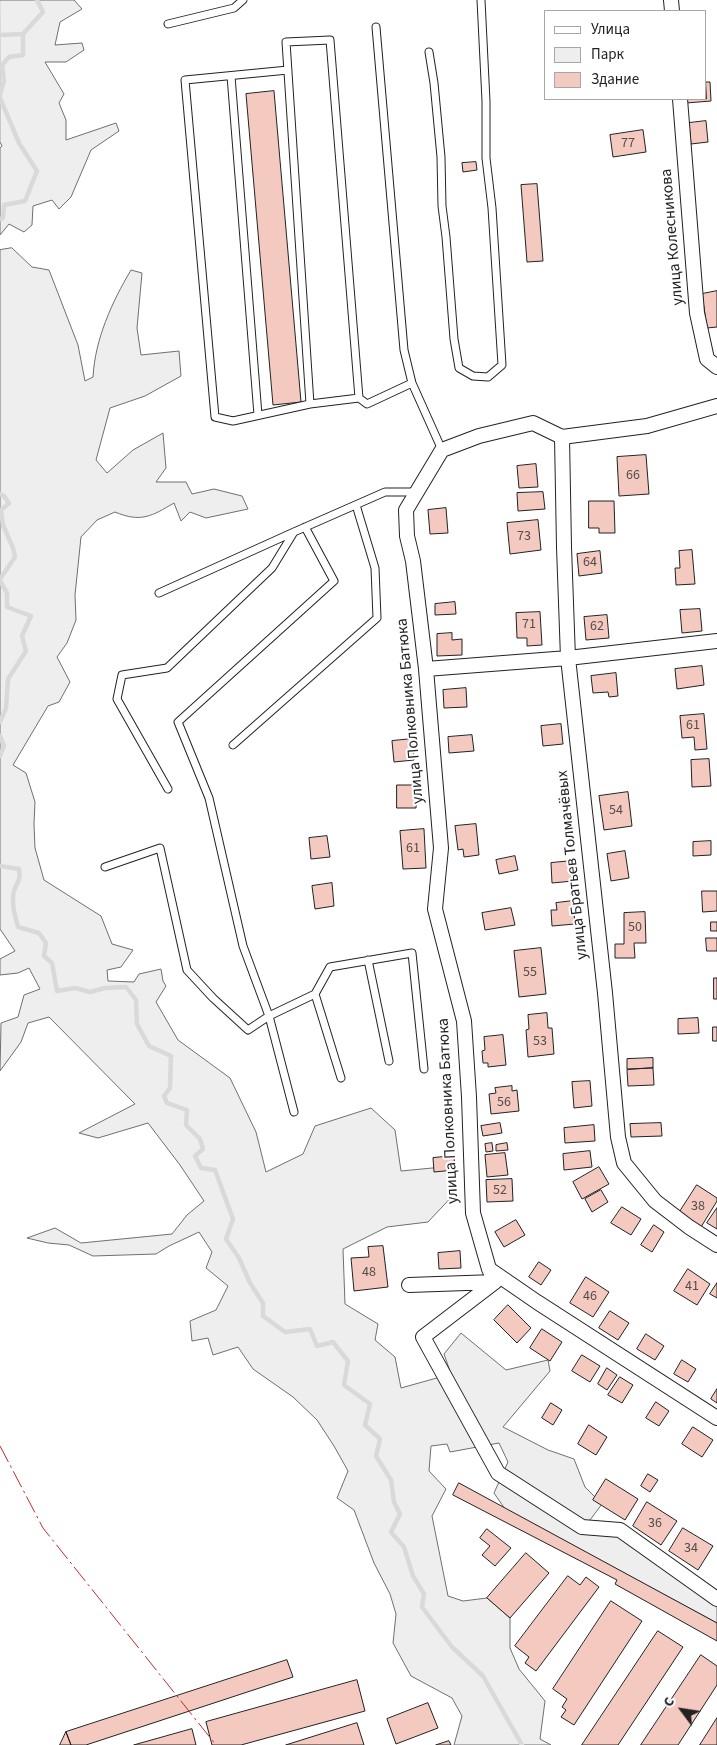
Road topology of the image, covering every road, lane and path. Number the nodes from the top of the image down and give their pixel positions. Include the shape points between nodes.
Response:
1 (243, 0) edge
2 (481, 0) edge
3 (168, 24) dead end
4 (376, 27) dead end
5 (429, 52) dead end
6 (288, 70) junction
7 (231, 76) junction
8 (680, 100) edge
9 (717, 367) edge
10 (412, 383) junction
11 (359, 398) junction
12 (310, 404) junction
13 (717, 406) edge
14 (258, 415) junction
15 (562, 437) junction
16 (442, 450) junction
17 (416, 492) junction
18 (356, 505) junction
19 (305, 527) junction
20 (294, 532) junction
21 (159, 593) dead end
22 (717, 641) edge
23 (568, 658) junction
24 (426, 669) junction
25 (233, 745) dead end
26 (168, 789) dead end
27 (105, 866) dead end
28 (368, 960) junction
29 (315, 994) junction
30 (269, 1016) junction
31 (389, 1061) dead end
32 (424, 1069) dead end
33 (341, 1078) dead end
34 (294, 1112) dead end
35 (717, 1245) edge
36 (489, 1268) junction
37 (495, 1282) junction
38 (409, 1285) dead end
39 (717, 1418) edge
40 (717, 1599) edge

1 - 3 lane via 234,8
2 - 5 lane via 486,158 502,365 488,377 473,376 459,368
4 - 10 lane via 404,350
6 - 7 lane
6 - 11 lane via 286,42 330,40
6 - 12 lane
7 - 14 lane
7 - 14 lane via 184,80 215,417 233,421
8 - 9 street, улица Колесникова via 697,313 707,359
10 - 11 lane via 368,404
10 - 16 lane
11 - 12 lane
12 - 14 lane
13 - 15 street via 647,426
15 - 16 street via 533,423 479,436
15 - 23 street, улица Братьев Толмачёвых
16 - 17 street, улица Полковника Батюка
17 - 18 lane via 385,492
17 - 24 street, улица Полковника Батюка via 406,510 407,536
18 - 19 lane
18 - 25 lane via 375,568 377,618
19 - 20 lane
19 - 30 lane via 334,582 178,722 210,798 243,946
20 - 21 lane
20 - 26 lane via 272,568 167,668 122,675 117,699
22 - 23 street
23 - 24 street
23 - 35 street, улица Братьев Толмачёвых via 618,1137 624,1164 655,1202
24 - 36 street, улица Полковника Батюка via 441,848 435,909 464,1021 473,1212
27 - 30 lane via 160,848 187,970 248,1030
28 - 29 lane via 330,968
28 - 31 lane
28 - 32 lane via 412,953
29 - 30 lane
29 - 33 lane
30 - 34 lane
36 - 37 street, улица Полковника Батюка
36 - 39 street
37 - 38 street
37 - 40 street via 422,1337 498,1473 582,1526 620,1530

